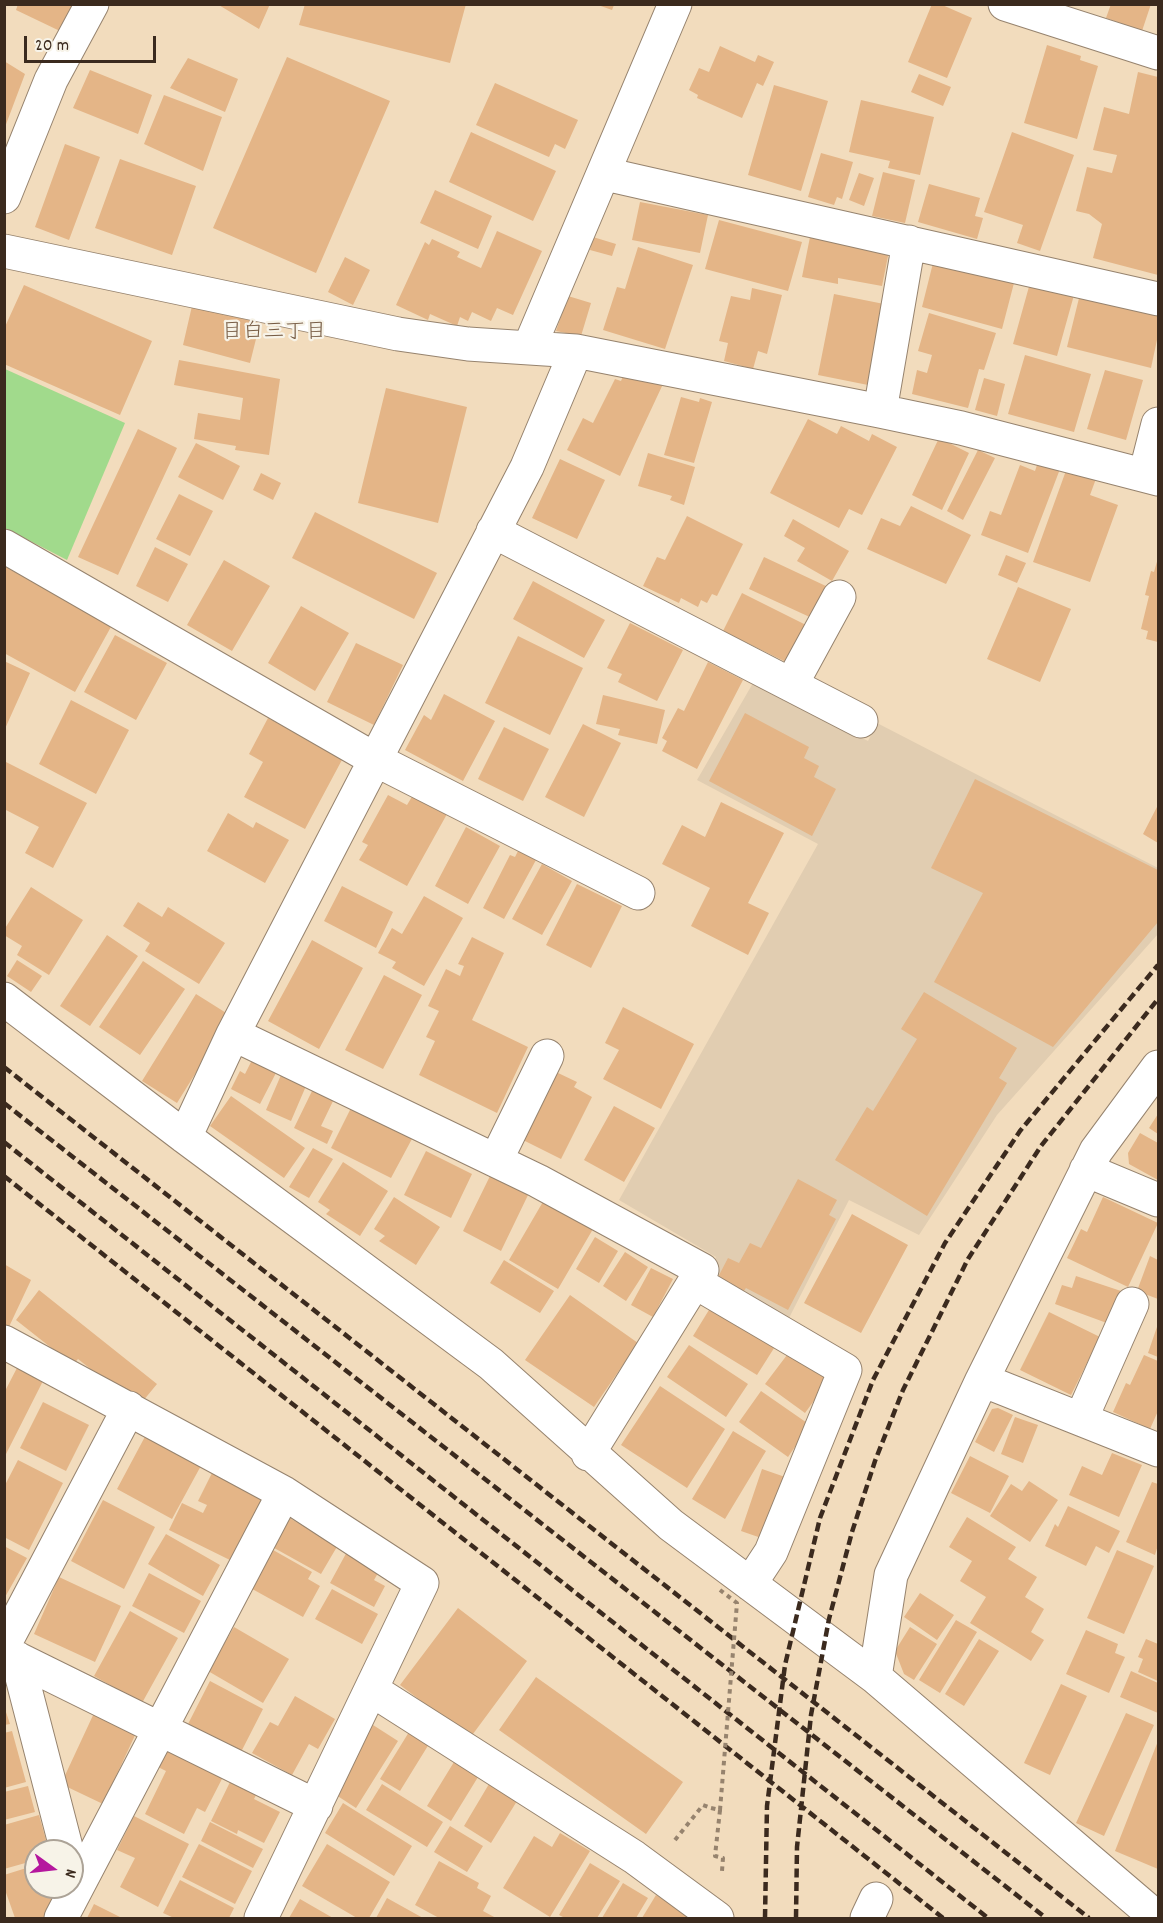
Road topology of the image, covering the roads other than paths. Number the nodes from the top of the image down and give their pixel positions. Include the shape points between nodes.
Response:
1 (92, 4) edge
2 (675, 4) edge
3 (1005, 4) edge
4 (1070, 14) edge
5 (1158, 53) edge
6 (605, 174) junction
7 (4, 197) edge
8 (909, 242) junction
9 (4, 251) edge
10 (1158, 299) edge
11 (530, 348) junction
12 (576, 351) junction
13 (880, 411) junction
14 (1158, 424) edge
15 (1152, 477) edge
16 (493, 531) junction
17 (4, 546) edge
18 (839, 597) dead end
19 (791, 684) junction
20 (861, 721) dead end
21 (376, 760) junction
22 (638, 893) dead end
23 (4, 999) edge
24 (233, 1034) junction
25 (547, 1056) dead end
26 (1158, 1067) edge
27 (185, 1137) junction
28 (496, 1160) junction
29 (1086, 1170) junction
30 (1158, 1200) edge
31 (695, 1281) junction
32 (1132, 1304) dead end
33 (4, 1342) edge
34 (982, 1380) junction
35 (129, 1408) junction
36 (1081, 1419) junction
37 (1158, 1450) edge
38 (588, 1454) junction
39 (284, 1493) junction
40 (735, 1587) junction
41 (9, 1651) edge
42 (875, 1677) junction
43 (372, 1690) junction
44 (159, 1730) junction
45 (316, 1806) junction
46 (64, 1839) edge
47 (84, 1862) edge
48 (68, 1899) edge
49 (61, 1918) edge
50 (261, 1918) edge
51 (717, 1918) edge
52 (1157, 1918) edge

1 - 7 street via 51,80
2 - 6 street
3 - 4 street
4 - 5 street
6 - 8 street
6 - 11 street
8 - 10 street
8 - 13 street
9 - 11 street via 398,334
11 - 12 street
12 - 13 street
12 - 16 street via 527,467
13 - 15 street
14 - 15 street
16 - 19 street
16 - 21 street
17 - 21 street
18 - 19 street
19 - 20 street
21 - 22 street
21 - 24 street
23 - 27 street
24 - 27 street
24 - 28 street
25 - 28 street
26 - 29 street via 1096,1150
27 - 38 street via 491,1364
28 - 31 street via 702,1270
29 - 30 street
29 - 34 street
31 - 38 street
31 - 40 street via 845,1370 771,1552
32 - 36 street
33 - 35 street
34 - 36 street
34 - 42 street via 891,1575
35 - 39 street
35 - 41 street
36 - 37 street
38 - 40 street via 671,1525
39 - 43 street via 422,1583
39 - 44 street
40 - 42 street
41 - 44 street
41 - 46 street
42 - 52 street
43 - 45 street
43 - 51 street via 634,1857
44 - 45 street
44 - 47 street
45 - 50 street
48 - 49 street

